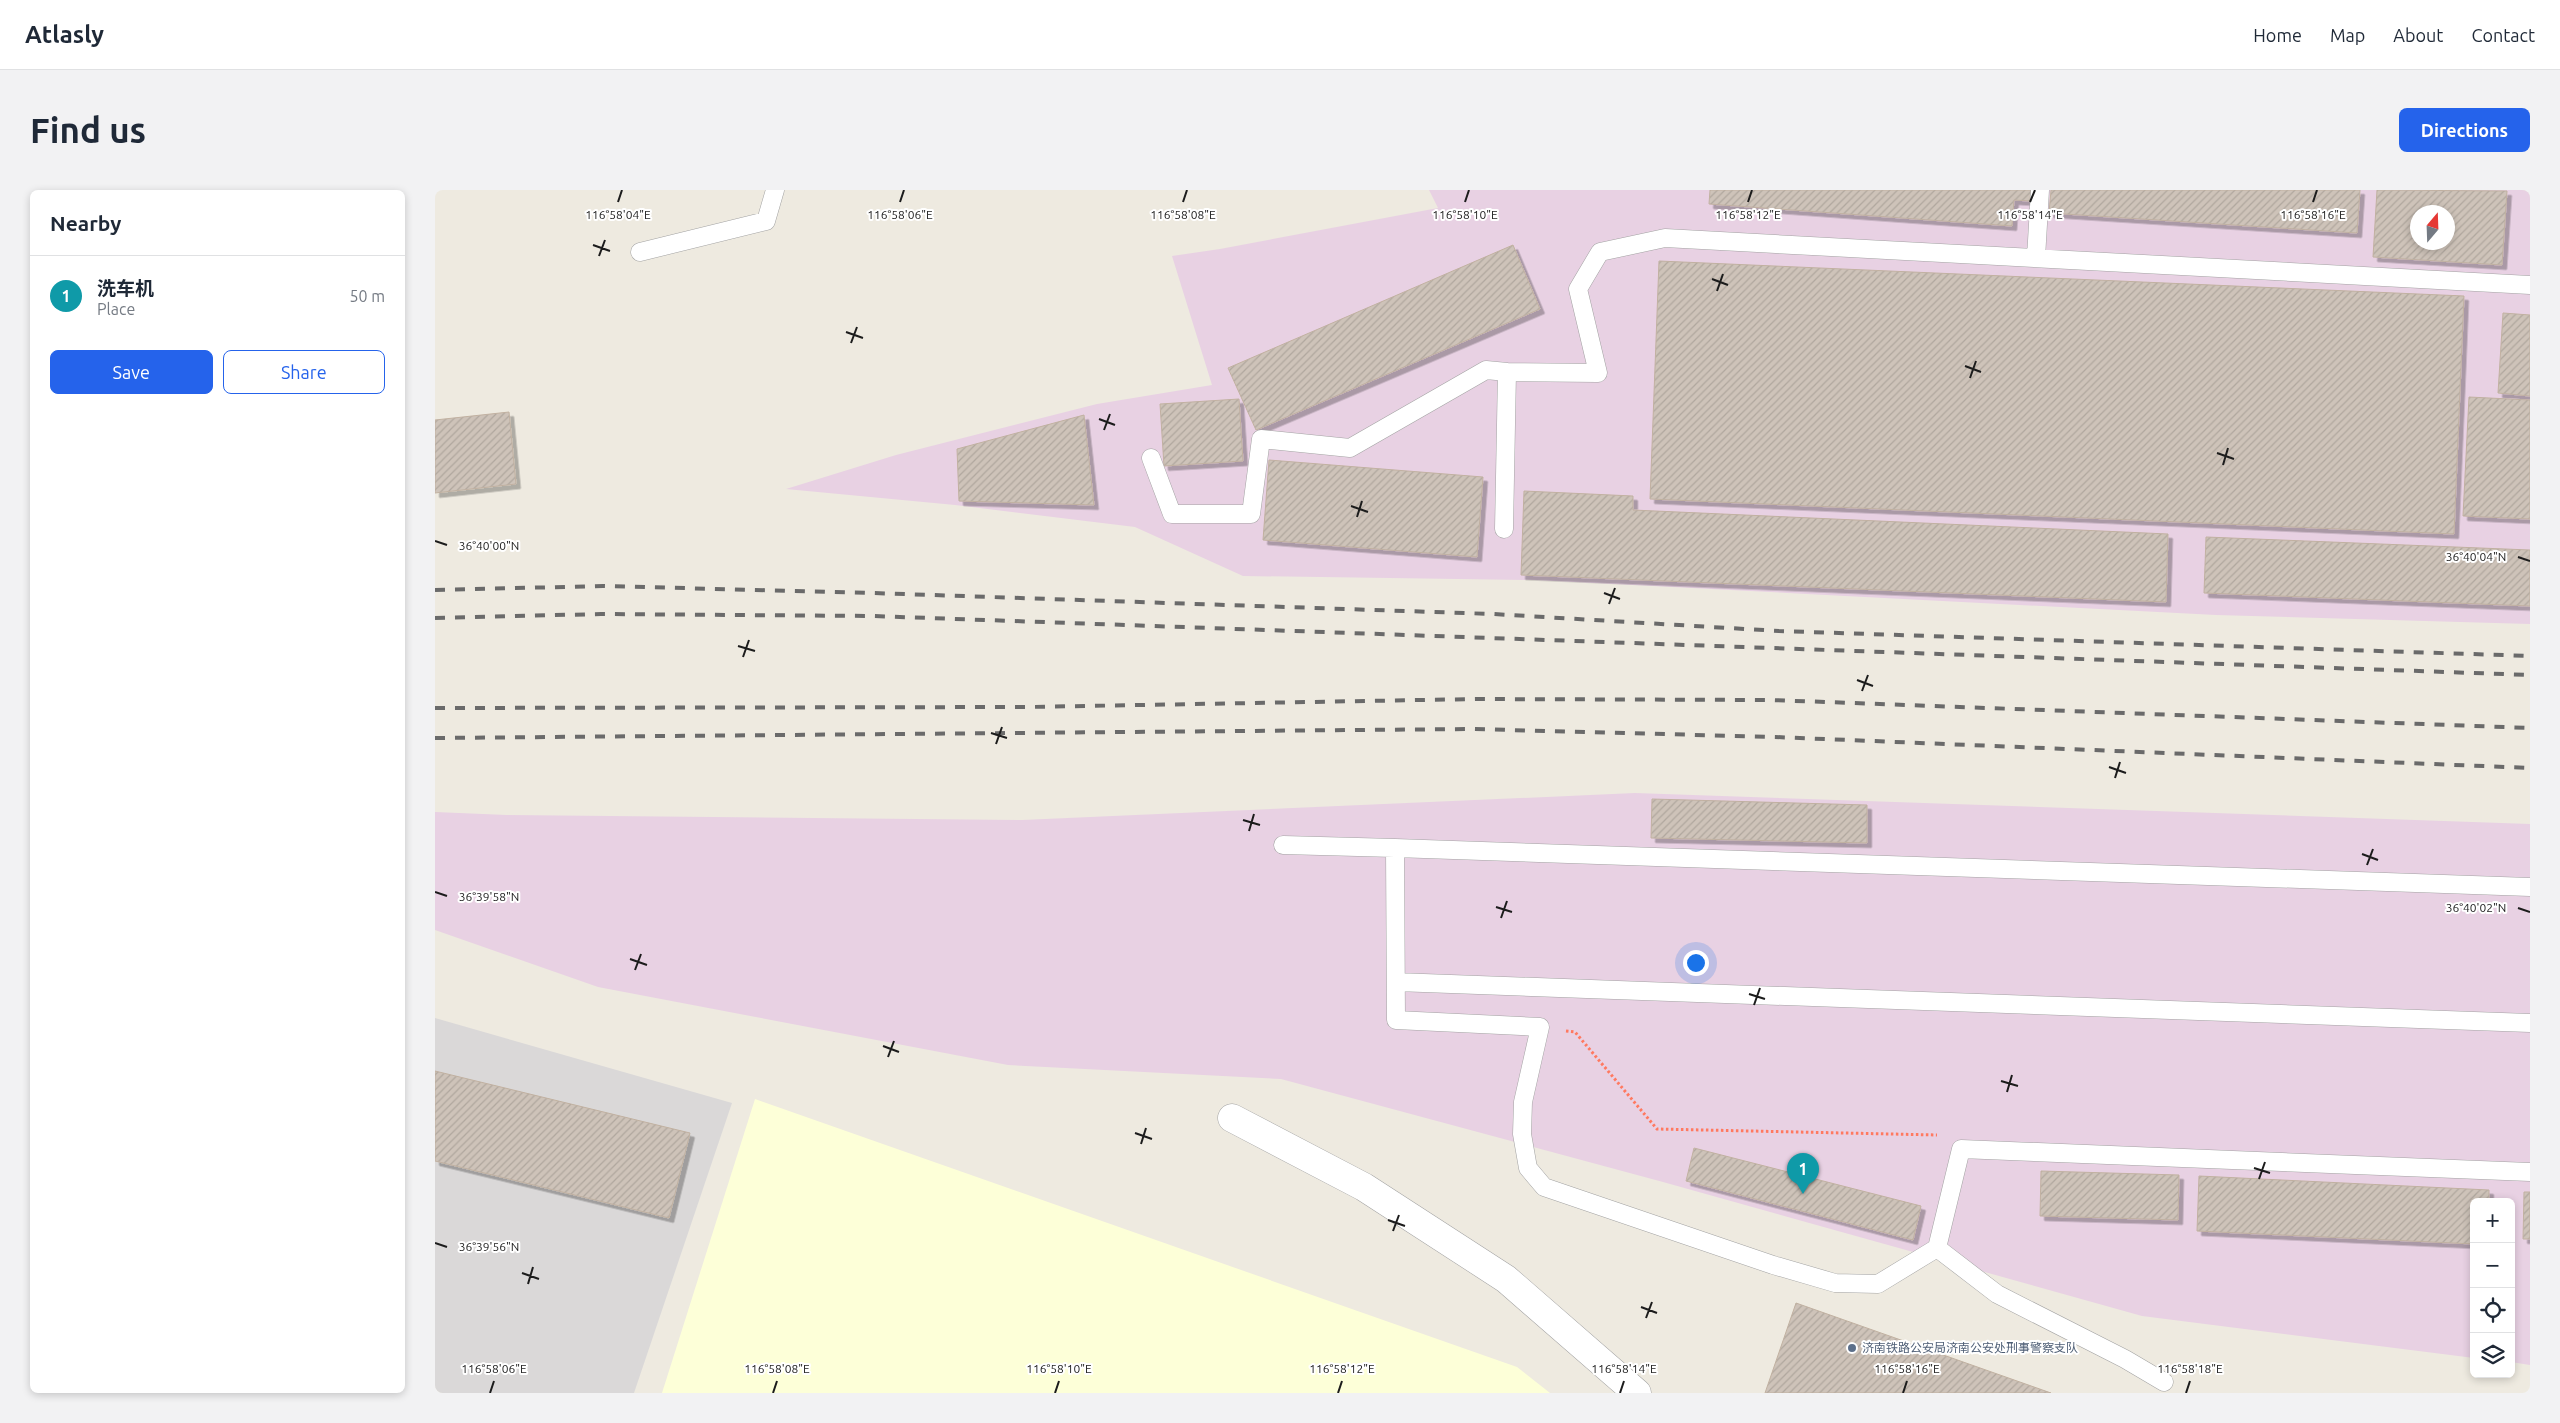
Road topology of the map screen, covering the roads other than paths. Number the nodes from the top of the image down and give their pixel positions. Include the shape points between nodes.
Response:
1 (775, 190) edge
2 (2040, 190) edge
3 (640, 252) dead end
4 (2036, 258) junction
5 (2530, 285) edge
6 (1507, 372) junction
7 (1151, 458) dead end
8 (1504, 529) dead end
9 (1283, 845) dead end
10 (1395, 848) junction
11 (2530, 887) edge
12 (1396, 982) junction
13 (2530, 1023) edge
14 (1232, 1118) dead end
15 (2530, 1172) edge
16 (1937, 1248) junction
17 (2165, 1382) dead end
18 (1637, 1393) edge

1 - 3 lane via 766,221
2 - 4 lane
4 - 5 lane
4 - 6 lane via 1665,238 1600,252 1578,289 1597,372
6 - 7 lane via 1485,370 1350,448 1261,439 1251,514 1172,514
6 - 8 lane
9 - 10 lane
10 - 11 lane
10 - 12 lane
12 - 13 lane
12 - 16 lane via 1396,1020 1540,1027 1523,1102 1522,1134 1528,1168 1545,1187 1773,1265 1835,1282 1878,1284
14 - 18 street via 1364,1187 1506,1279
15 - 16 lane via 1961,1149
16 - 17 lane via 1997,1294

